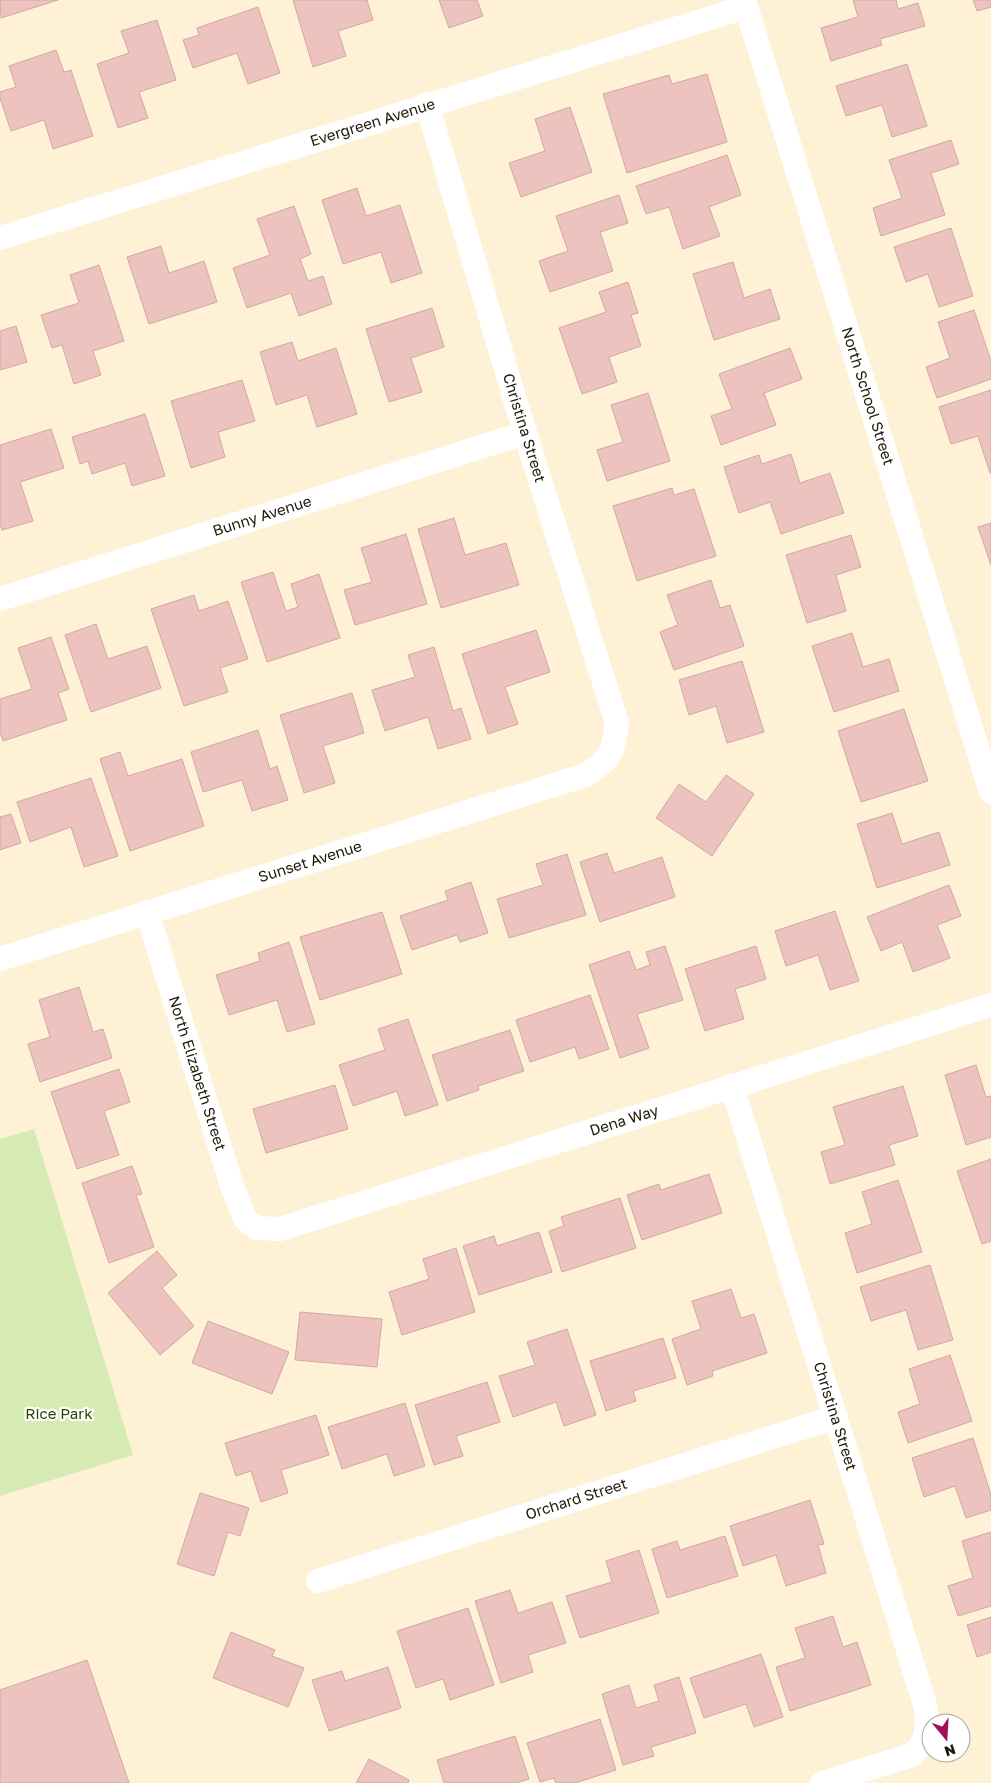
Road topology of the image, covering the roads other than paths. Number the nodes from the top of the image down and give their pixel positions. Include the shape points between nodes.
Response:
1 (745, 3) edge
2 (427, 104) junction
3 (0, 238) edge
4 (526, 433) junction
5 (0, 599) edge
6 (612, 751) joint
7 (991, 792) edge
8 (146, 912) junction
9 (0, 959) edge
10 (991, 1006) edge
11 (732, 1086) junction
12 (257, 1228) joint
13 (836, 1417) junction
14 (318, 1581) dead end
15 (822, 1783) edge

1 - 2 street, Evergreen Avenue
1 - 7 street, North School Street
2 - 3 street, Evergreen Avenue
2 - 4 street, Christina Street
4 - 5 street, Bunny Avenue
4 - 6 street, Christina Street via 617,723
6 - 8 street, Sunset Avenue via 605,762 586,775
8 - 9 street, Sunset Avenue
8 - 12 street, North Elizabeth Street via 232,1186 246,1220
10 - 11 street, Dena Way
11 - 12 street, Dena Way via 280,1229
11 - 13 street, Christina Street
13 - 14 street, Orchard Street
13 - 15 street, Christina Street via 926,1708 927,1733 912,1755

